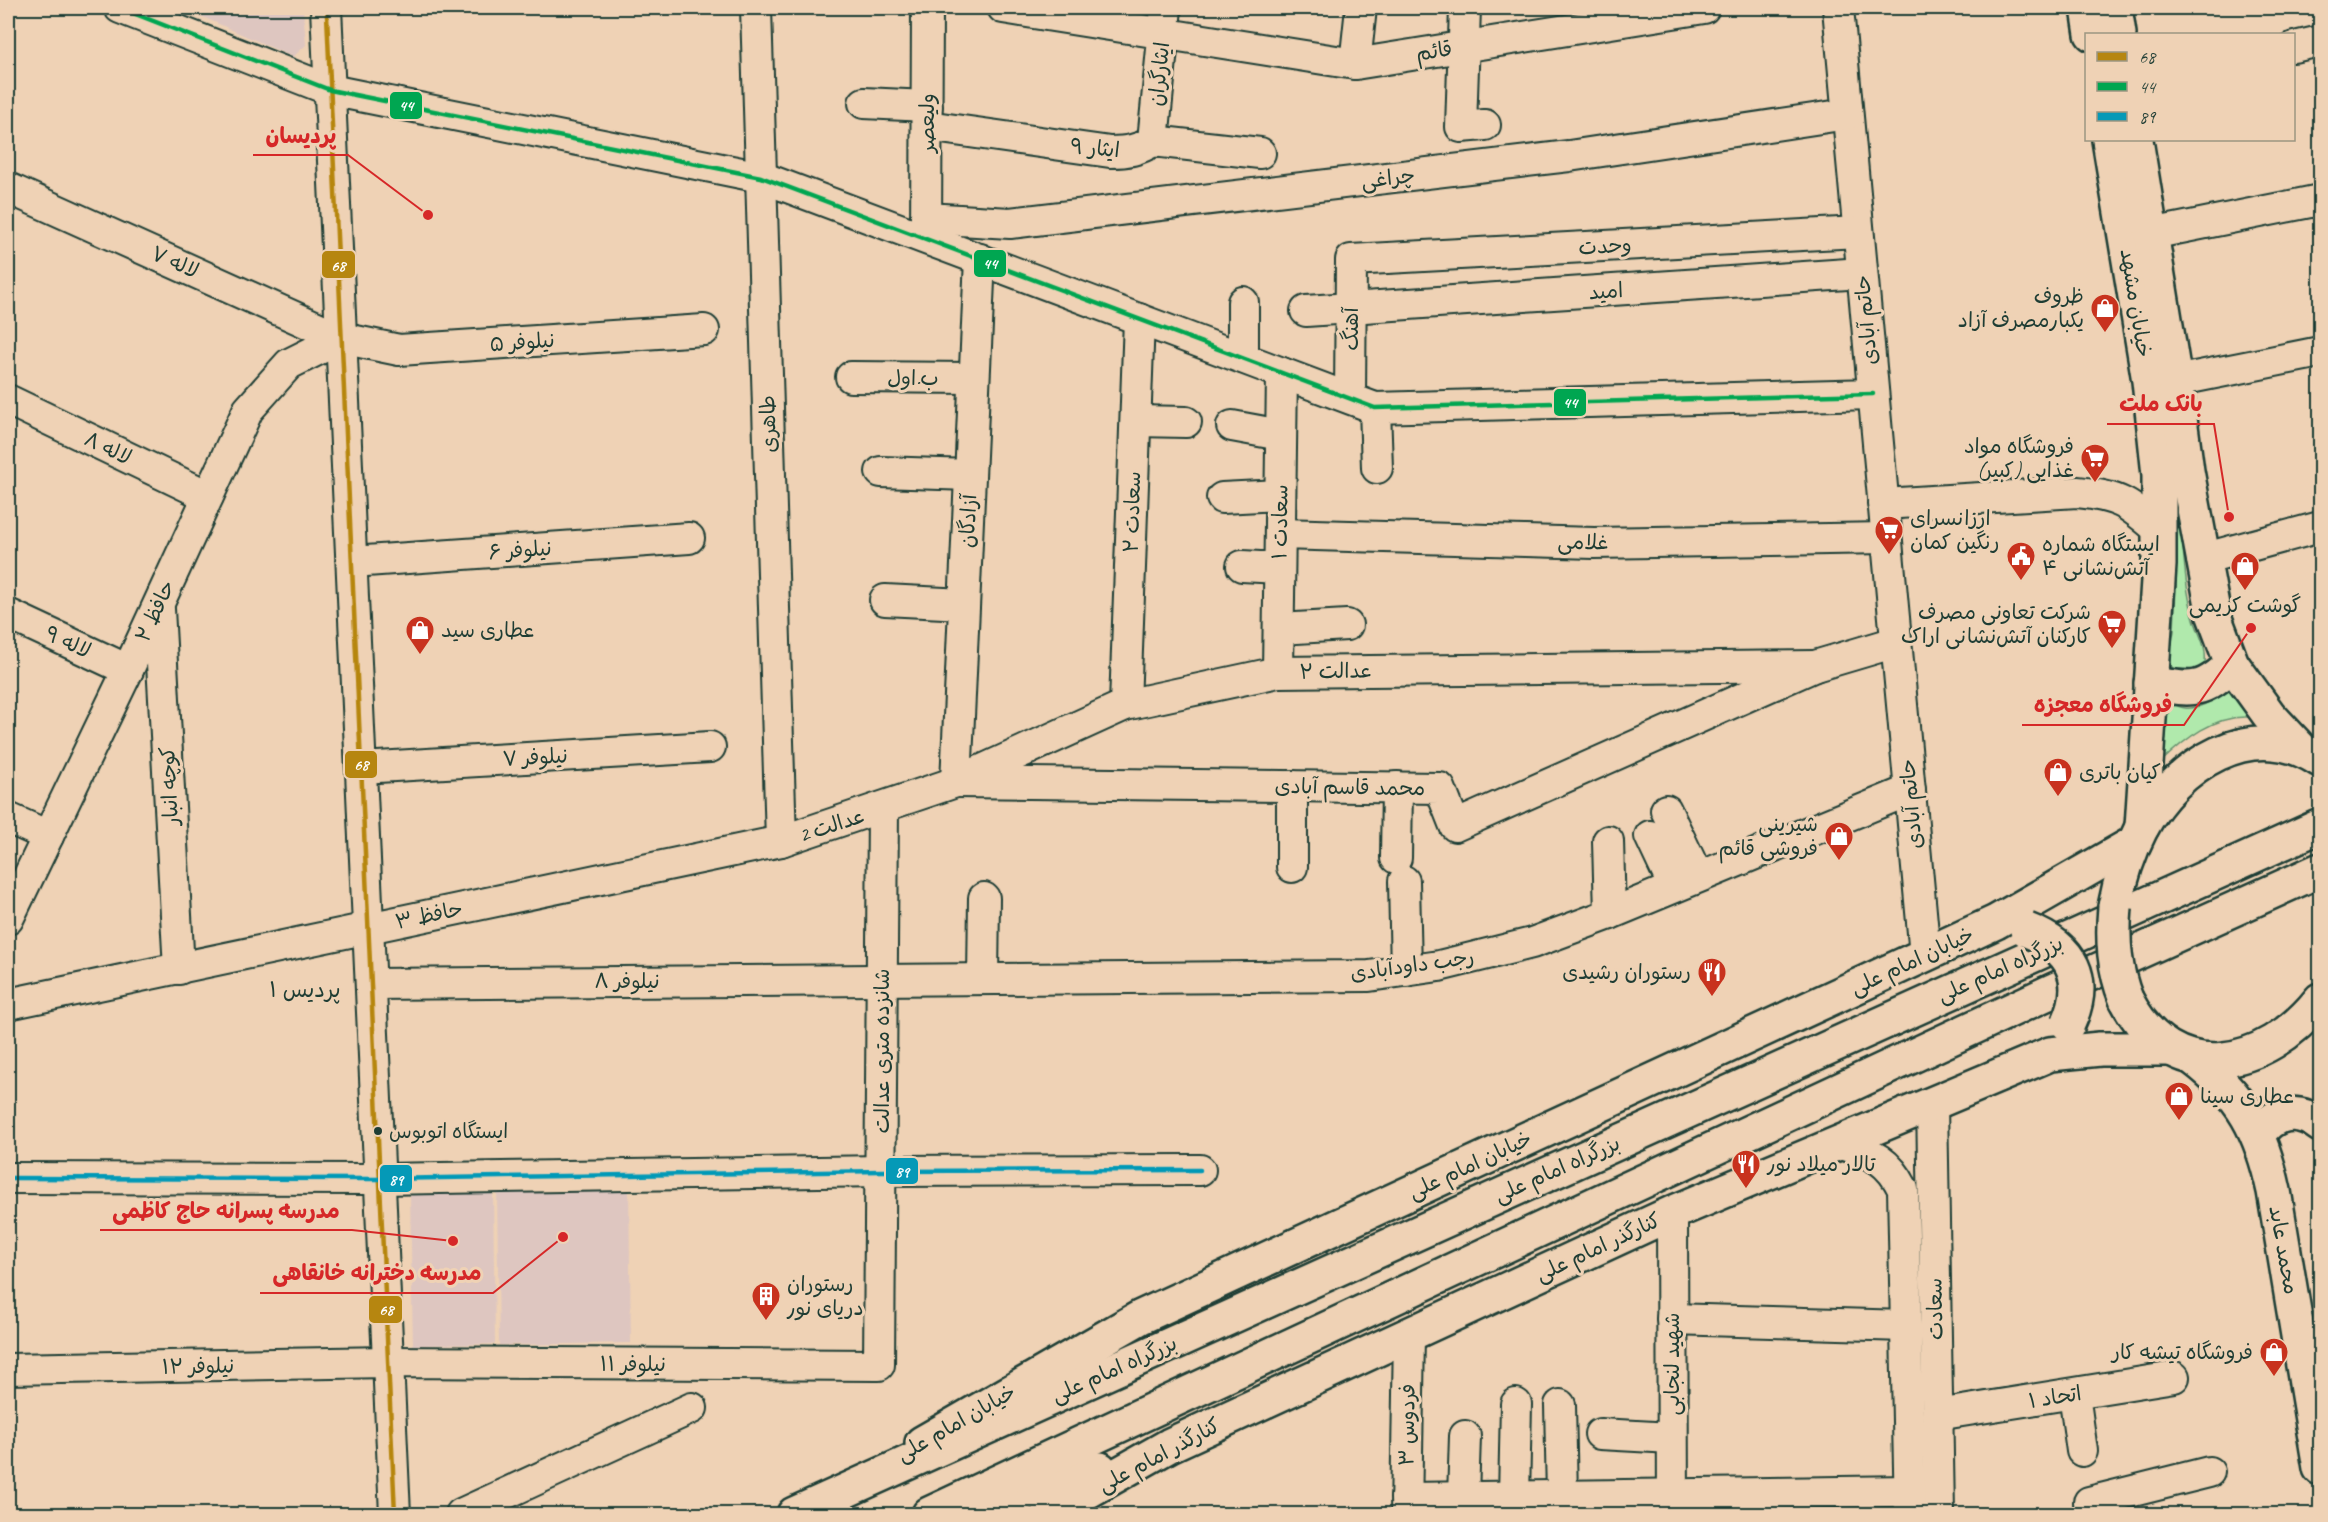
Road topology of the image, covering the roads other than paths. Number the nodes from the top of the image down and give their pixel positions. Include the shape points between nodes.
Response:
1 (326, 8) edge
2 (756, 8) edge
3 (927, 8) edge
4 (1003, 8) edge
5 (1361, 8) edge
6 (1466, 8) edge
7 (1699, 8) edge
8 (1838, 8) edge
9 (2088, 8) edge
10 (2115, 8) edge
11 (127, 9) edge
12 (1651, 12) edge
13 (1606, 15) edge
14 (1551, 20) edge
15 (1164, 21) edge
16 (2092, 33) edge
17 (2120, 33) edge
18 (2320, 42) edge
19 (1465, 46) junction
20 (2295, 47) edge
21 (1355, 64) junction
22 (330, 90) junction
23 (864, 103) dead end
24 (1847, 114) junction
25 (927, 116) junction
26 (1485, 125) dead end
27 (1153, 141) junction
28 (2109, 141) edge
29 (2136, 141) edge
30 (1260, 153) dead end
31 (761, 177) junction
32 (8, 188) edge
33 (2320, 200) edge
34 (926, 228) junction
35 (1858, 232) junction
36 (2151, 234) junction
37 (980, 259) junction
38 (1351, 260) joint
39 (1862, 273) junction
40 (1243, 302) dead end
41 (1351, 309) junction
42 (1306, 311) dead end
43 (1139, 319) junction
44 (704, 330) dead end
45 (341, 338) junction
46 (2320, 352) edge
47 (1244, 358) junction
48 (1282, 372) junction
49 (851, 377) dead end
50 (974, 378) junction
51 (2175, 381) junction
52 (1873, 394) junction
53 (8, 400) edge
54 (1362, 403) junction
55 (1136, 421) junction
56 (1186, 422) dead end
57 (1232, 426) dead end
58 (1281, 435) junction
59 (1377, 468) dead end
60 (881, 472) dead end
61 (970, 475) junction
62 (1280, 495) junction
63 (208, 496) junction
64 (1222, 498) dead end
65 (1883, 504) junction
66 (2320, 527) edge
67 (2160, 531) junction
68 (1280, 534) junction
69 (689, 538) dead end
70 (1886, 538) junction
71 (2202, 560) junction
72 (351, 562) junction
73 (1242, 566) dead end
74 (1279, 568) junction
75 (885, 600) dead end
76 (159, 603) junction
77 (964, 604) junction
78 (8, 614) edge
79 (1347, 625) dead end
80 (1279, 629) junction
81 (1896, 642) junction
82 (2232, 664) junction
83 (1815, 666) junction
84 (128, 670) junction
85 (1278, 672) junction
86 (2151, 683) junction
87 (1125, 705) junction
88 (710, 747) dead end
89 (2312, 753) edge
90 (361, 768) junction
91 (956, 782) junction
92 (1292, 786) junction
93 (1397, 787) junction
94 (1910, 790) junction
95 (883, 808) junction
96 (1666, 810) dead end
97 (8, 818) edge
98 (2320, 826) edge
99 (2138, 835) junction
100 (48, 836) junction
101 (1650, 836) dead end
102 (781, 841) junction
103 (1608, 842) dead end
104 (1292, 867) dead end
105 (2320, 870) edge
106 (1686, 882) junction
107 (984, 898) dead end
108 (1610, 914) junction
109 (8, 919) edge
110 (1996, 922) junction
111 (368, 928) junction
112 (1924, 955) junction
113 (179, 969) junction
114 (1406, 970) junction
115 (883, 979) junction
116 (984, 979) junction
117 (371, 984) junction
118 (2320, 1000) edge
119 (8, 1004) edge
120 (2181, 1053) junction
121 (2050, 1054) junction
122 (1932, 1103) junction
123 (2320, 1125) edge
124 (2258, 1135) junction
125 (1838, 1143) junction
126 (1200, 1170) dead end
127 (882, 1171) junction
128 (8, 1178) edge
129 (380, 1179) junction
130 (1918, 1190) junction
131 (1672, 1213) junction
132 (1672, 1319) junction
133 (1906, 1326) junction
134 (1409, 1335) junction
135 (388, 1362) junction
136 (879, 1365) joint
137 (8, 1369) edge
138 (2174, 1377) dead end
139 (2074, 1394) junction
140 (1516, 1404) dead end
141 (1560, 1405) dead end
142 (692, 1408) dead end
143 (1937, 1416) junction
144 (1600, 1434) dead end
145 (1465, 1436) dead end
146 (1672, 1438) junction
147 (1170, 1445) junction
148 (2082, 1451) dead end
149 (2320, 1468) edge
150 (2209, 1472) dead end
151 (1562, 1496) junction
152 (1462, 1497) junction
153 (1514, 1497) junction
154 (1910, 1503) edge
155 (1673, 1504) edge
156 (1778, 1504) edge
157 (1608, 1505) edge
158 (1406, 1506) edge
159 (805, 1509) edge
160 (395, 1515) edge
161 (460, 1515) edge
162 (929, 1515) edge
163 (963, 1515) edge
164 (1048, 1515) edge
165 (1939, 1515) edge
166 (2090, 1515) edge

1 - 22 street
2 - 31 street, طاهری
3 - 25 street, ولیعصر
4 - 15 street, قائم
5 - 21 street
6 - 19 street
7 - 12 street, قائم
8 - 24 street, حاتم آبادی
9 - 16 main road
10 - 17 main road
11 - 22 street
12 - 13 street, قائم
13 - 14 street, قائم
14 - 19 street, قائم
15 - 21 street, قائم
15 - 27 street, ایثارگران
18 - 20 street
19 - 21 street, قائم
19 - 26 street via 1461,127
22 - 31 street
22 - 45 street
23 - 25 street, ایثار ۹
24 - 34 street, چراغی via 1569,156 1010,223
24 - 35 street, حاتم آبادی
25 - 27 street, ایثار ۹ via 1110,152 1128,152
25 - 34 street, ولیعصر
27 - 30 street, ایثار ۹
28 - 67 main road, خیابان مشهد via 2149,381 2159,475
29 - 36 main road, خیابان مشهد
31 - 34 street
31 - 102 street, طاهری
32 - 45 street, لاله ۷
33 - 36 street
34 - 37 street
35 - 38 street, وحدت
35 - 39 street, حاتم آبادی
36 - 51 main road, خیابان مشهد
37 - 43 street
37 - 50 street, آزادگان
38 - 41 street, آهنگ
39 - 41 street, امید
39 - 52 street, حاتم آبادی
40 - 47 street
41 - 42 street, امید
41 - 54 street, آهنگ
43 - 47 street
43 - 55 street, سعادت ۲
44 - 45 street, نیلوفر ۵ via 399,350
45 - 63 street, حافظ ۲ via 289,364 248,410
45 - 72 street
46 - 51 street
47 - 48 street
48 - 54 street
48 - 58 street, سعادت ۱
49 - 50 street, ب.اول
50 - 61 street, آزادگان
51 - 71 main road, خیابان مشهد
52 - 54 street
52 - 65 street, حاتم آبادی
53 - 63 street, لاله ۸
54 - 59 street, آهنگ
55 - 56 street
55 - 87 street, سعادت ۲
57 - 58 street
58 - 62 street, سعادت ۱
60 - 61 street
61 - 77 street, آزادگان
62 - 64 street
62 - 68 street, سعادت ۱
63 - 76 street, حافظ ۲
65 - 67 street via 2077,492 2108,495
65 - 70 street, حاتم آبادی
66 - 71 street
67 - 86 main road, خیابان مشهد
68 - 70 street, غلامی via 1594,543
68 - 74 street, سعادت ۱
69 - 72 street, نیلوفر ۶
70 - 81 street, حاتم آبادی
71 - 82 main road, خیابان مشهد via 2214,616
72 - 90 street
73 - 74 street
74 - 80 street, سعادت ۱
75 - 77 street
76 - 84 street, حافظ ۲
76 - 113 street, کوچه انبار
77 - 91 street, آزادگان
78 - 84 street, لاله ۹
79 - 80 street
80 - 85 street, سعادت ۱
81 - 83 street, محمد قاسم آبادی
81 - 94 street, حاتم آبادی
82 - 86 main road via 2213,682 2187,689
82 - 89 main road, خیابان مشهد via 2269,715
83 - 85 street, عدالت ۲
83 - 93 street, محمد قاسم آبادی via 1455,826 1440,788
84 - 100 street, حافظ ۲
85 - 87 street, عدالت ۲
86 - 99 main road, خیابان مشهد
87 - 91 street, عدالت ۲
88 - 90 street, نیلوفر ۷
89 - 99 main road via 2287,744 2261,742 2221,752 2178,782
90 - 111 street
91 - 92 street, محمد قاسم آبادی
91 - 95 street, عدالت ۲
92 - 93 street, محمد قاسم آبادی
92 - 104 street
93 - 114 street
94 - 106 street, رجب داودآبادی
94 - 112 street, حاتم آبادی
95 - 102 street, عدالت 2
95 - 115 street, شانزده متری عدالت
96 - 106 street
97 - 100 street
98 - 159 main road, بزرگراه امام علی
99 - 110 main road, خیابان امام علی
99 - 120 main road, محمد عابد, bridge via 2122,874 2115,908 2114,956 2126,999 2137,1018 2149,1033
100 - 109 street, حافظ ۲
101 - 106 street
102 - 111 street, حافظ ۳
103 - 108 street
105 - 162 main road, بزرگراه امام علی via 2041,996
106 - 108 street, رجب داودآبادی
107 - 116 street
108 - 114 street, رجب داودآبادی via 1532,943 1439,966
110 - 112 main road, خیابان امام علی
110 - 121 main road, bridge via 2047,937 2062,950 2075,971 2076,1008
111 - 113 street, حافظ ۳
111 - 117 street
112 - 159 main road, خیابان امام علی via 1141,1317
113 - 119 street, حافظ ۳
114 - 116 street, رجب داودآبادی via 1368,976
115 - 116 street, رجب داودآبادی
115 - 117 street, نیلوفر ۸
115 - 127 street, شانزده متری عدالت
117 - 129 street
118 - 120 main road, کنارگذر امام علی via 2296,1025 2259,1050 2219,1060
120 - 121 main road, کنارگذر امام علی via 2100,1049
120 - 124 main road, محمد عابد via 2213,1073 2233,1094
121 - 122 main road, کنارگذر امام علی
122 - 125 main road, کنارگذر امام علی
122 - 130 street, سعادت
123 - 124 main road via 2303,1114 2284,1114 2269,1121
124 - 149 main road, محمد عابد via 2274,1191
125 - 130 street via 1884,1162
125 - 131 main road, کنارگذر امام علی
126 - 127 street
127 - 129 street
127 - 136 street, شانزده متری عدالت
128 - 129 street
129 - 135 street
130 - 133 street, سعادت
130 - 143 street, سعادت
131 - 132 street, شهید لنجابی
131 - 134 main road, کنارگذر امام علی
132 - 133 street
132 - 146 street, شهید لنجابی
133 - 154 street, سعادت
134 - 147 main road, کنارگذر امام علی
134 - 158 street, فردوس ۳
135 - 136 street, نیلوفر ۱۱
135 - 137 street, نیلوفر ۱۲
135 - 160 street
138 - 139 street, اتحاد ۱
139 - 143 street, اتحاد ۱
139 - 148 street
140 - 153 street
141 - 151 street
142 - 161 street
143 - 165 street, سعادت
144 - 146 street
145 - 152 street
146 - 155 street, شهید لنجابی
147 - 163 main road
147 - 164 main road, کنارگذر امام علی
150 - 166 street via 2089,1502
151 - 153 street
151 - 157 street
152 - 153 street
152 - 158 street
154 - 156 street
155 - 156 street
155 - 157 street

